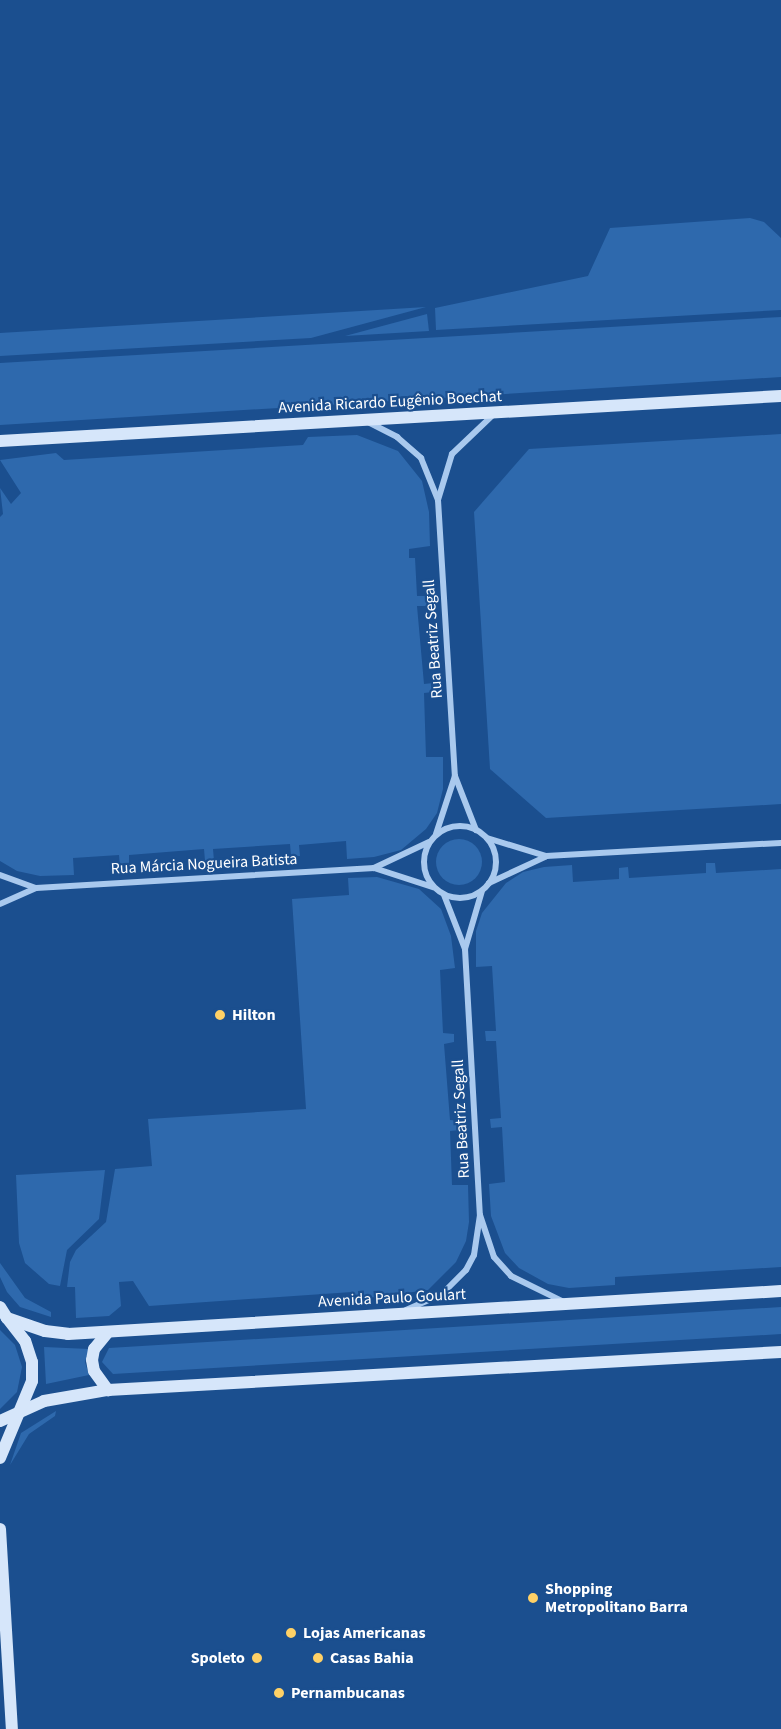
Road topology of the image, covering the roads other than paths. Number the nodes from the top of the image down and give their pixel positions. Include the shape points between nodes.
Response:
1 (781, 396) edge
2 (496, 412) junction
3 (362, 419) junction
4 (0, 441) edge
5 (438, 500) junction
6 (454, 776) junction
7 (476, 830) junction
8 (435, 835) junction
9 (487, 838) junction
10 (429, 842) junction
11 (781, 843) edge
12 (546, 856) junction
13 (374, 868) junction
14 (0, 875) edge
15 (489, 883) junction
16 (433, 887) junction
17 (36, 888) junction
18 (482, 891) junction
19 (444, 895) junction
20 (0, 904) edge
21 (465, 949) junction
22 (480, 1215) junction
23 (781, 1291) edge
24 (568, 1304) junction
25 (400, 1313) junction
26 (2, 1314) edge
27 (108, 1332) junction
28 (781, 1352) edge
29 (108, 1390) junction
30 (17, 1412) junction
31 (0, 1421) edge
32 (0, 1458) edge
33 (0, 1529) edge
34 (12, 1729) edge

1 - 2 street, Avenida Ricardo Eugênio Boechat
2 - 3 street, Avenida Ricardo Eugênio Boechat
2 - 5 street, Rua Beatriz Segall via 452,454
3 - 4 street, Avenida Ricardo Eugênio Boechat
3 - 5 street, Rua Beatriz Segall via 397,437 421,458
5 - 6 street, Rua Beatriz Segall
6 - 7 street, Rua Beatriz Segall
6 - 8 street, Rua Beatriz Segall
7 - 8 street via 455,826
7 - 9 street
8 - 10 street
9 - 12 street
9 - 15 street via 496,863
10 - 13 street, Rua Márcia Nogueira Batista
10 - 16 street via 424,865
11 - 12 street
12 - 15 street
13 - 16 street, Rua Márcia Nogueira Batista
13 - 17 street, Rua Márcia Nogueira Batista
14 - 17 street, Rua Márcia Nogueira Batista
15 - 18 street
16 - 19 street
17 - 20 street, Rua Márcia Nogueira Batista
18 - 19 street via 464,898
18 - 21 street, Rua Beatriz Segall
19 - 21 street, Rua Beatriz Segall
21 - 22 street, Rua Beatriz Segall
22 - 24 street, Rua Beatriz Segall via 494,1257 511,1276
22 - 25 street, Rua Beatriz Segall via 474,1255 466,1270 442,1294
23 - 24 street, Avenida Paulo Goulart
24 - 25 street, Avenida Paulo Goulart
25 - 27 street, Avenida Paulo Goulart
26 - 27 street, Avenida Paulo Goulart via 45,1331
26 - 30 street via 25,1341 32,1362 29,1394
27 - 29 street via 92,1360 94,1371
28 - 29 street
29 - 30 street via 44,1401
30 - 31 street
30 - 32 street
33 - 34 street

